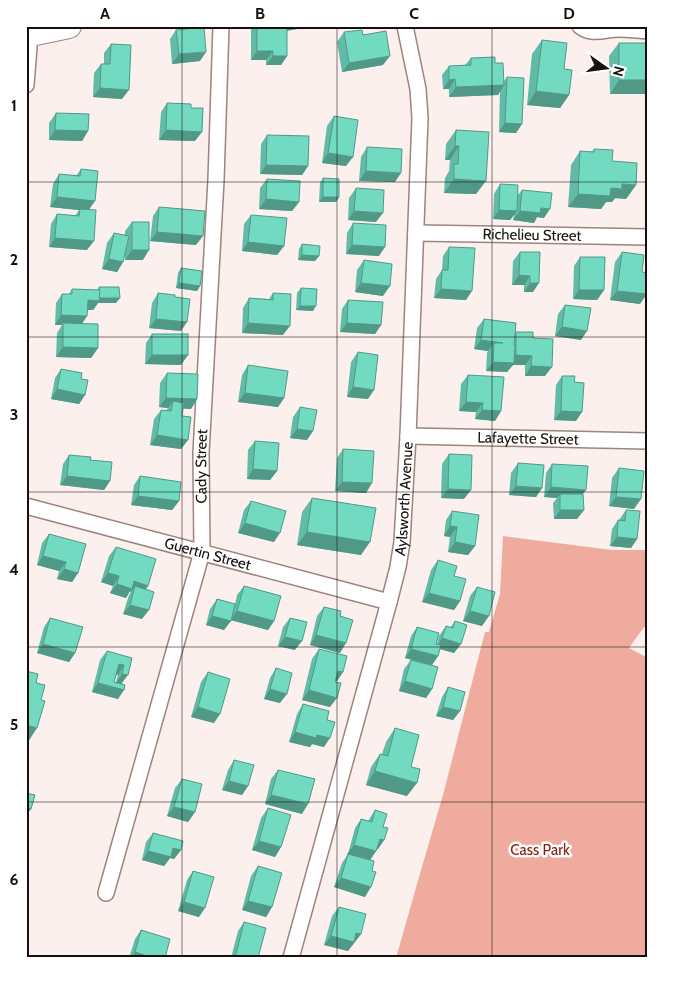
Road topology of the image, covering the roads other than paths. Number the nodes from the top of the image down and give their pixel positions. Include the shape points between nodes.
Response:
1 (69, 26) edge
2 (221, 26) edge
3 (406, 26) edge
4 (582, 28) edge
5 (648, 31) edge
6 (28, 35) edge
7 (26, 85) edge
8 (416, 233) junction
9 (648, 237) edge
10 (408, 436) junction
11 (648, 441) edge
12 (26, 506) edge
13 (202, 552) junction
14 (389, 602) junction
15 (106, 893) dead end
16 (291, 958) edge

1 - 6 main road
2 - 13 street, Cady Street via 201,453
3 - 8 street, Aylsworth Avenue via 420,118
4 - 5 street via 592,32 616,29
6 - 7 street
8 - 9 street, Richelieu Street
8 - 10 street, Aylsworth Avenue
10 - 11 street, Lafayette Street
10 - 14 street, Aylsworth Avenue via 401,555
12 - 13 street, Guertin Street
13 - 14 street, Guertin Street
13 - 15 street, Cady Street
14 - 16 street, Aylsworth Avenue

